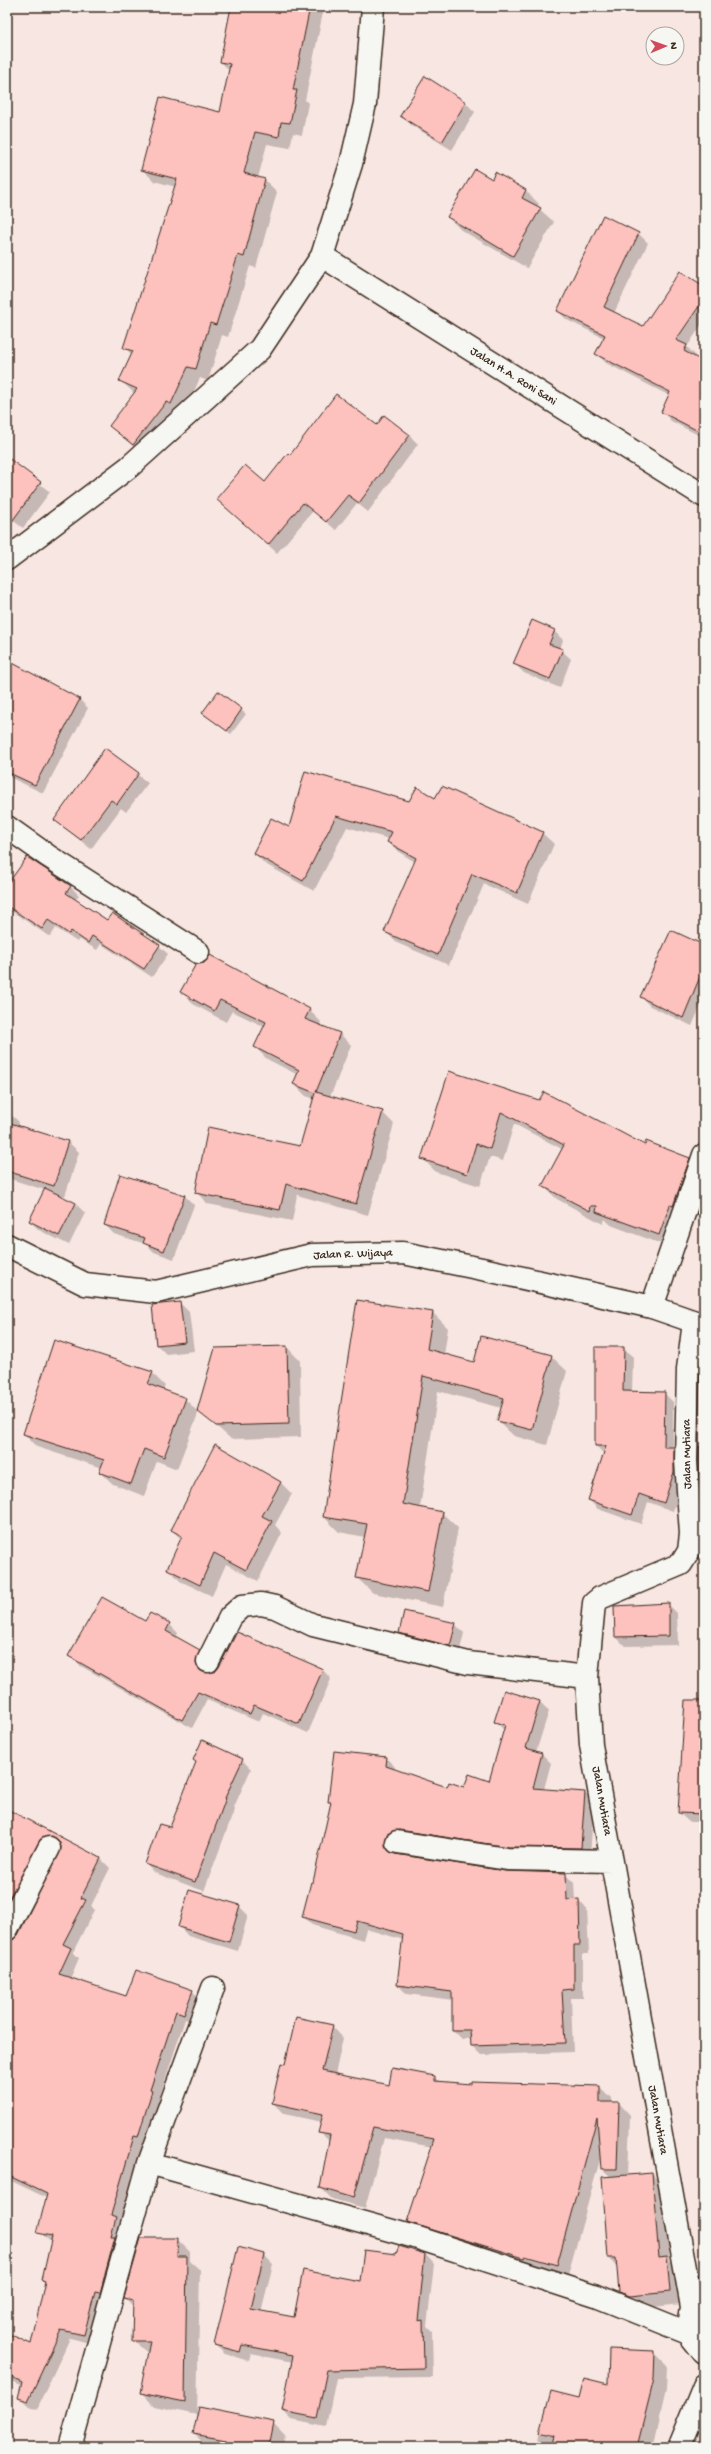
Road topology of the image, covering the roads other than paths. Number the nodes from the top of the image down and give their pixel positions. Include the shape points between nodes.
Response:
1 (373, 7) edge
2 (322, 256) junction
3 (704, 496) edge
4 (7, 559) edge
5 (7, 827) edge
6 (198, 952) dead end
7 (704, 1155) edge
8 (7, 1245) edge
9 (652, 1308) junction
10 (699, 1324) edge
11 (208, 1661) dead end
12 (587, 1677) junction
13 (397, 1842) dead end
14 (49, 1848) dead end
15 (612, 1861) junction
16 (7, 1929) edge
17 (213, 1988) dead end
18 (149, 2163) junction
19 (688, 2333) junction
20 (704, 2353) edge
21 (704, 2386) edge
22 (70, 2447) edge
23 (679, 2447) edge

1 - 2 street via 365,104 351,164
2 - 3 street, Jalan H.A. Roni Sani
2 - 4 street via 260,348 129,467
5 - 6 street
7 - 9 street
8 - 9 street, Jalan R. Wijaya via 85,1284 156,1292 312,1255 403,1253
9 - 10 street, Jalan R. Wijaya
10 - 12 street, Jalan Mutiara via 688,1369 686,1461 691,1534 689,1551 681,1564 600,1598 594,1603
11 - 12 street via 230,1617 242,1606 261,1604 275,1607 313,1625 468,1663
12 - 15 street, Jalan Mutiara via 591,1745
13 - 15 street via 506,1859
14 - 16 street
15 - 19 street, Jalan Mutiara via 692,2307
17 - 18 street
18 - 19 street via 418,2238 596,2296
18 - 22 street
19 - 20 street
21 - 23 street

